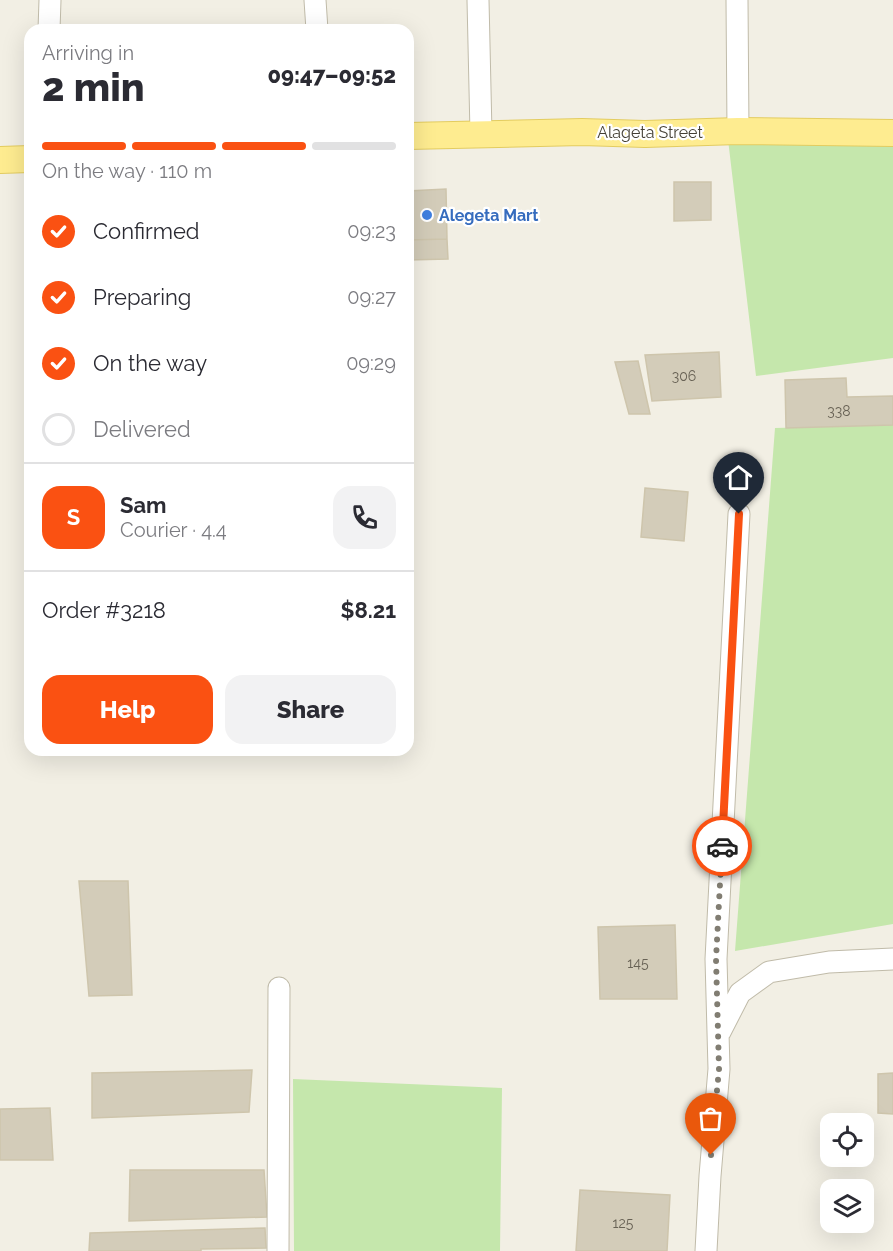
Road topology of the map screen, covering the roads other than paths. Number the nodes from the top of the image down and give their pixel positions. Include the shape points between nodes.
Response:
1 (50, 0) edge
2 (315, 0) edge
3 (478, 0) edge
4 (737, 0) edge
5 (49, 24) edge
6 (317, 24) edge
7 (738, 131) junction
8 (481, 133) junction
9 (893, 133) edge
10 (414, 136) edge
11 (24, 159) edge
12 (0, 160) edge
13 (739, 514) dead end
14 (893, 959) edge
15 (279, 988) dead end
16 (717, 1038) junction
17 (278, 1251) edge
18 (706, 1251) edge

1 - 5 street
2 - 6 street
3 - 8 street
4 - 7 street
7 - 8 main road, Alageta Street
7 - 9 main road, Alageta Street
8 - 10 main road, Alageta Street
11 - 12 main road
13 - 16 street via 716,959
14 - 16 street via 829,962 769,972 740,993
15 - 17 street
16 - 18 street via 719,1069

